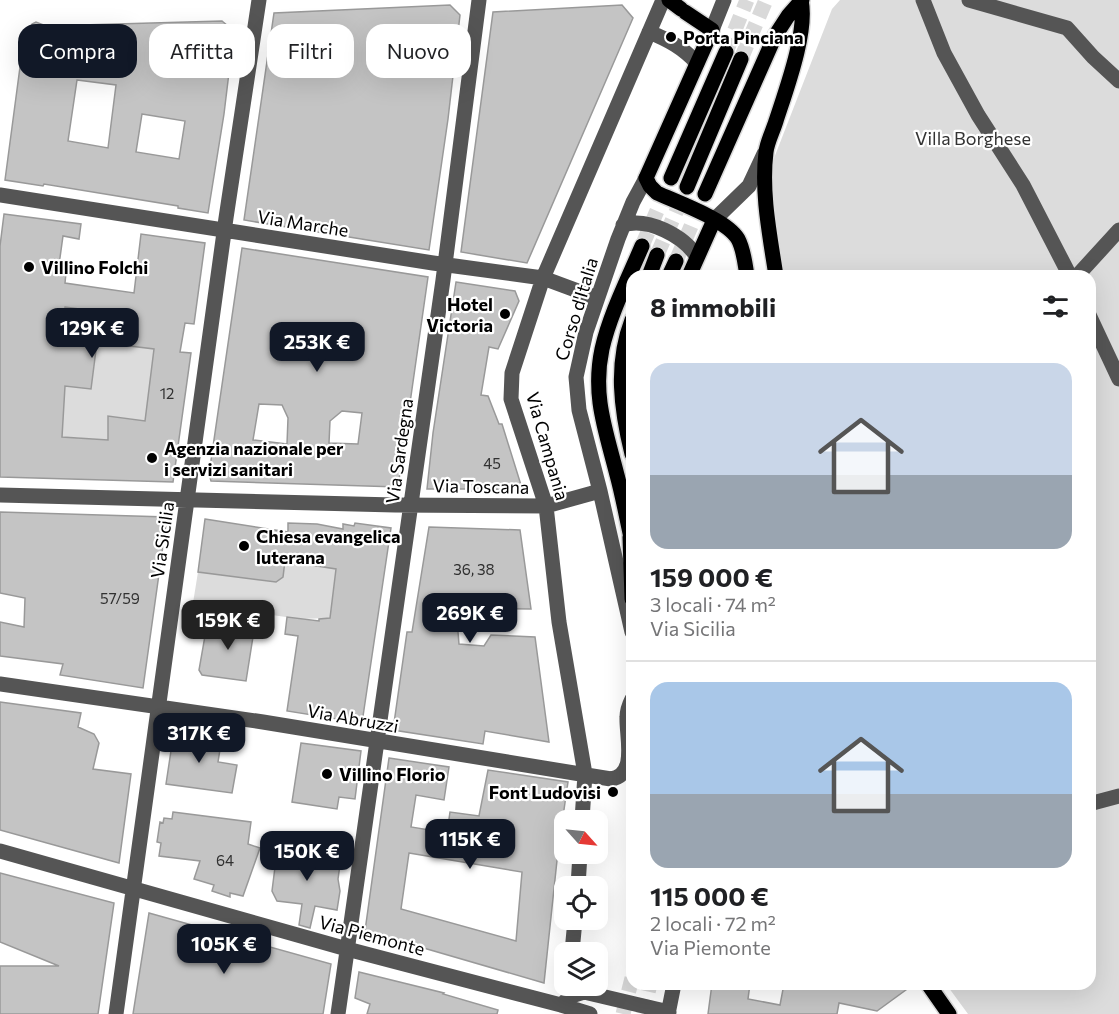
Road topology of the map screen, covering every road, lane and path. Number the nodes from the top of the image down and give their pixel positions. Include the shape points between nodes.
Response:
1 (259, 0) edge
2 (479, 0) edge
3 (663, 0) edge
4 (724, 0) edge
5 (802, 0) edge
6 (923, 0) edge
7 (969, 0) edge
8 (678, 7) edge
9 (712, 30) junction
10 (649, 32) junction
11 (726, 52) tunnel mouth
12 (741, 59) tunnel mouth
13 (697, 63) junction
14 (1119, 81) edge
15 (766, 151) junction
16 (646, 178) junction
17 (671, 178) tunnel mouth
18 (687, 187) tunnel mouth
19 (705, 194) tunnel mouth
20 (0, 195) edge
21 (714, 220) junction
22 (623, 225) junction
23 (225, 230) junction
24 (1119, 230) edge
25 (642, 246) tunnel mouth
26 (657, 255) tunnel mouth
27 (697, 257) junction
28 (676, 261) tunnel mouth
29 (445, 265) junction
30 (632, 270) edge
31 (651, 270) edge
32 (672, 270) edge
33 (692, 270) edge
34 (746, 270) edge
35 (775, 270) edge
36 (1068, 270) edge
37 (1082, 270) edge
38 (543, 278) junction
39 (626, 285) edge
40 (597, 298) junction
41 (1096, 330) edge
42 (626, 337) edge
43 (1119, 379) edge
44 (626, 393) edge
45 (623, 405) junction
46 (626, 421) edge
47 (600, 491) junction
48 (0, 495) edge
49 (188, 499) junction
50 (411, 505) junction
51 (546, 506) junction
52 (626, 509) edge
53 (626, 606) edge
54 (0, 684) edge
55 (159, 707) junction
56 (377, 742) junction
57 (626, 769) edge
58 (585, 774) junction
59 (1119, 796) edge
60 (1096, 802) edge
61 (583, 810) edge
62 (0, 851) edge
63 (134, 889) junction
64 (347, 949) junction
65 (673, 990) edge
66 (932, 990) edge
67 (560, 1009) edge
68 (668, 1013) edge
69 (116, 1014) edge
70 (338, 1014) edge
71 (590, 1014) edge
72 (949, 1014) edge

1 - 23 street, Via Sicilia
2 - 29 street, Via Sardegna
3 - 10 street, Via Campania
4 - 9 street, Corso d'Italia
5 - 15 main road via 802,29
5 - 19 main road via 775,36
6 - 36 street via 950,63 1023,185
7 - 14 street via 1067,28
8 - 9 main road
9 - 13 main road, Corso d'Italia
10 - 13 street via 685,50
10 - 38 street, Via Campania
11 - 17 main road
12 - 18 main road
13 - 16 main road, Corso d'Italia
15 - 21 street via 750,186
15 - 35 main road via 766,210
16 - 21 main road via 657,193
16 - 22 street, Corso d'Italia
20 - 23 street, Via Marche
21 - 27 main road
21 - 34 main road via 738,240
22 - 27 street via 649,225 681,240
22 - 40 street, Corso d'Italia
23 - 29 street, Via Marche
23 - 49 street, Via Sicilia
24 - 37 street
25 - 30 main road, Corso d'Italia
26 - 31 main road
27 - 33 main road
28 - 32 main road
29 - 38 street, Via Marche
29 - 50 street, Via Sardegna
38 - 40 street, Via Marche
38 - 51 street, Via Campania via 512,373 511,399
39 - 52 main road, Corso d'Italia via 602,349 599,380 600,415
40 - 47 street, Corso d'Italia via 582,344 576,386
41 - 43 street
42 - 45 main road via 621,368
44 - 45 main road
45 - 46 main road
47 - 51 street, Via Toscana
47 - 53 street, Corso d'Italia
48 - 49 street, Via Toscana
49 - 50 street, Via Toscana
49 - 55 street, Via Sicilia
50 - 51 street, Via Toscana
50 - 56 street, Via Sardegna
51 - 58 street, Via Campania via 559,622
54 - 55 street, Via Abruzzi
55 - 56 street, Via Abruzzi
55 - 63 street, Via Sicilia
56 - 58 street, Via Abruzzi
56 - 64 street, Via Sardegna
57 - 58 street, Via Abruzzi via 614,778
58 - 61 street, Via Campania
59 - 60 street
62 - 63 street, Via Piemonte
63 - 64 street, Via Piemonte
63 - 69 street, Via Sicilia
64 - 67 street, Via Piemonte
64 - 70 street, Via Sardegna
65 - 68 street
66 - 72 main road
67 - 68 street via 571,996 584,992
67 - 71 street, Via Piemonte

